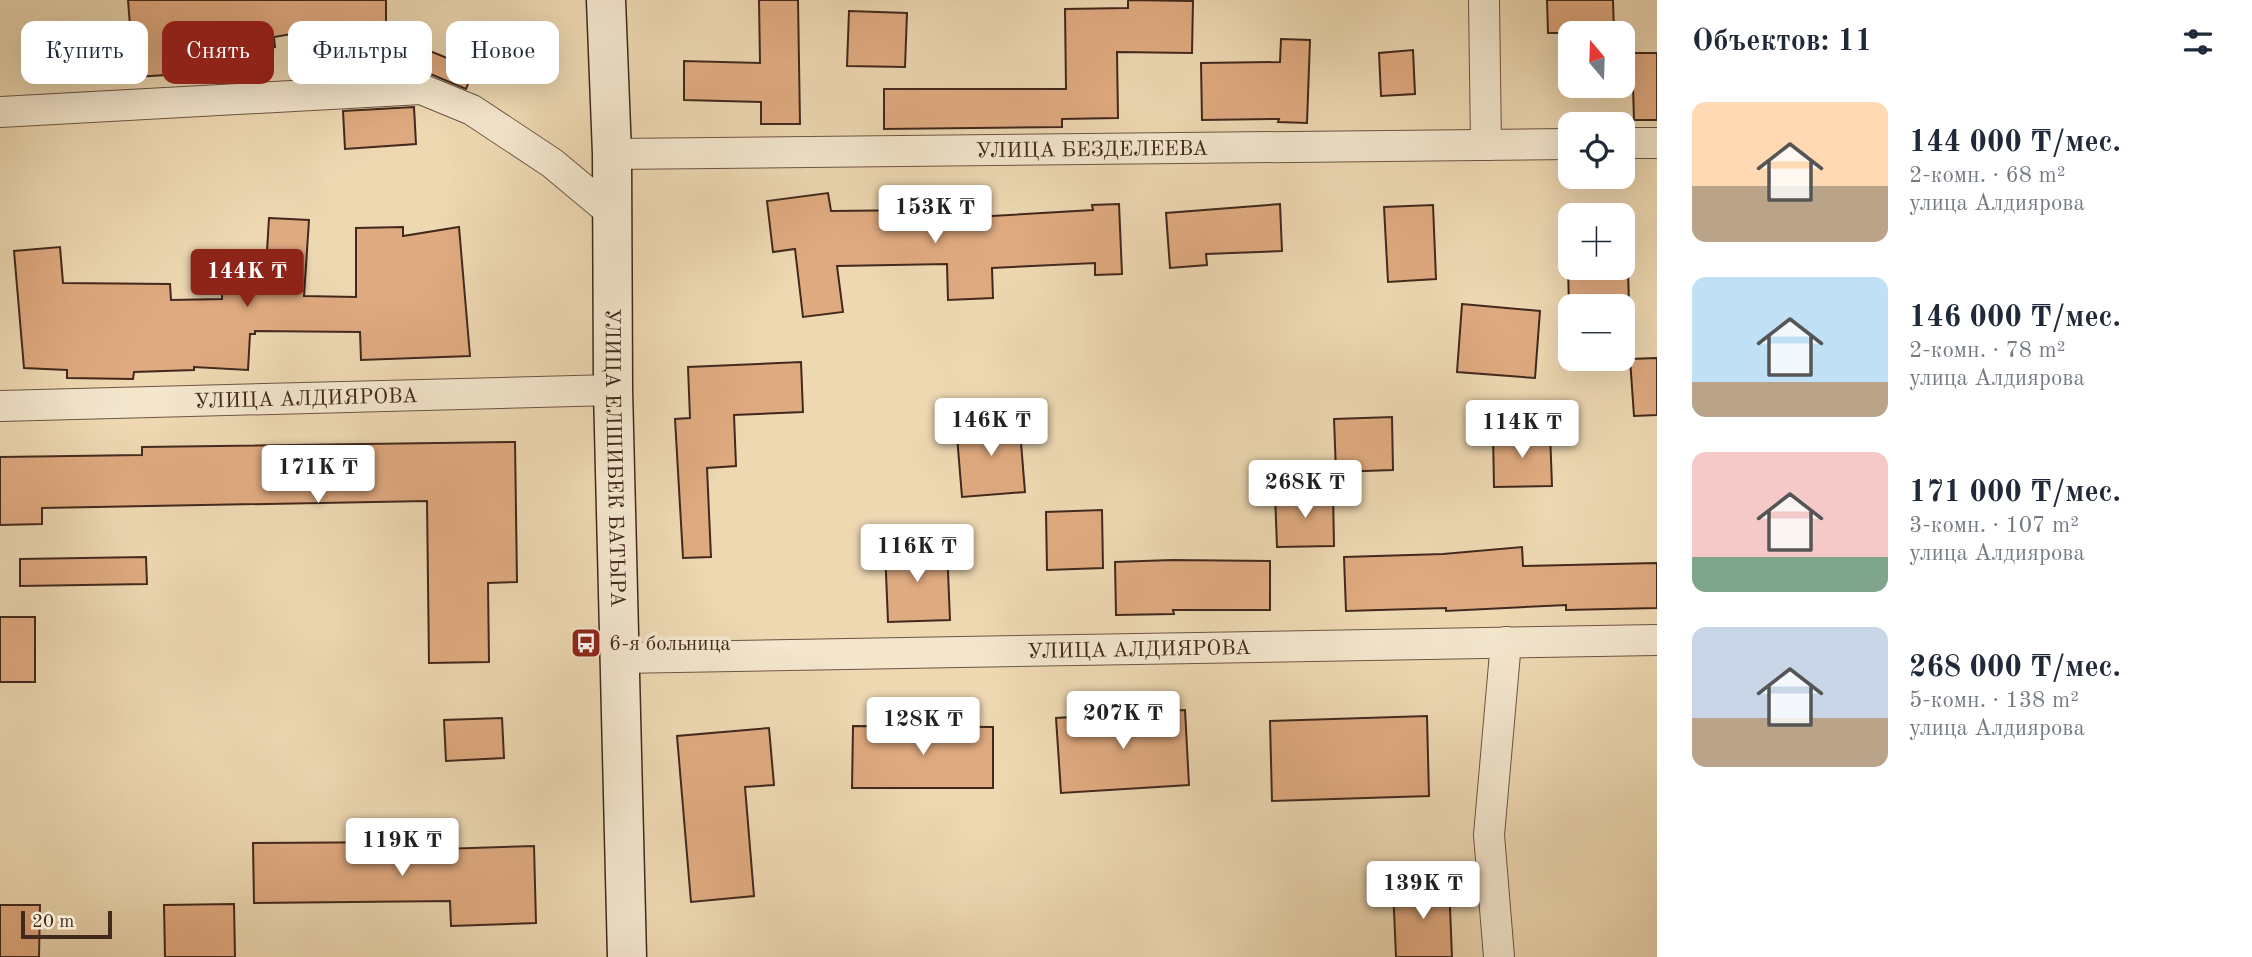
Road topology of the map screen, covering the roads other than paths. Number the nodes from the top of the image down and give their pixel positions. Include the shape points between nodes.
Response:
1 (606, 0) edge
2 (1484, 0) edge
3 (0, 112) edge
4 (1657, 143) edge
5 (1558, 144) edge
6 (1635, 144) edge
7 (1486, 145) junction
8 (612, 154) junction
9 (612, 213) junction
10 (613, 390) junction
11 (0, 406) edge
12 (1657, 640) edge
13 (1506, 642) junction
14 (619, 658) junction
15 (626, 957) edge
16 (1499, 957) edge

1 - 8 street, УЛИЦА ЕЛШИБЕК БАТЫРА
2 - 7 street
3 - 9 street via 421,89 471,110 552,163
4 - 6 street
5 - 7 street, УЛИЦА БЕЗДЕЛЕЕВА
7 - 8 street, УЛИЦА БЕЗДЕЛЕЕВА
8 - 9 street, УЛИЦА ЕЛШИБЕК БАТЫРА
9 - 10 street, УЛИЦА ЕЛШИБЕК БАТЫРА
10 - 11 street, УЛИЦА АЛДИЯРОВА
10 - 14 street, УЛИЦА ЕЛШИБЕК БАТЫРА
12 - 13 street, УЛИЦА АЛДИЯРОВА
13 - 14 street, УЛИЦА АЛДИЯРОВА
13 - 16 street via 1489,835
14 - 15 street, УЛИЦА ЕЛШИБЕК БАТЫРА

